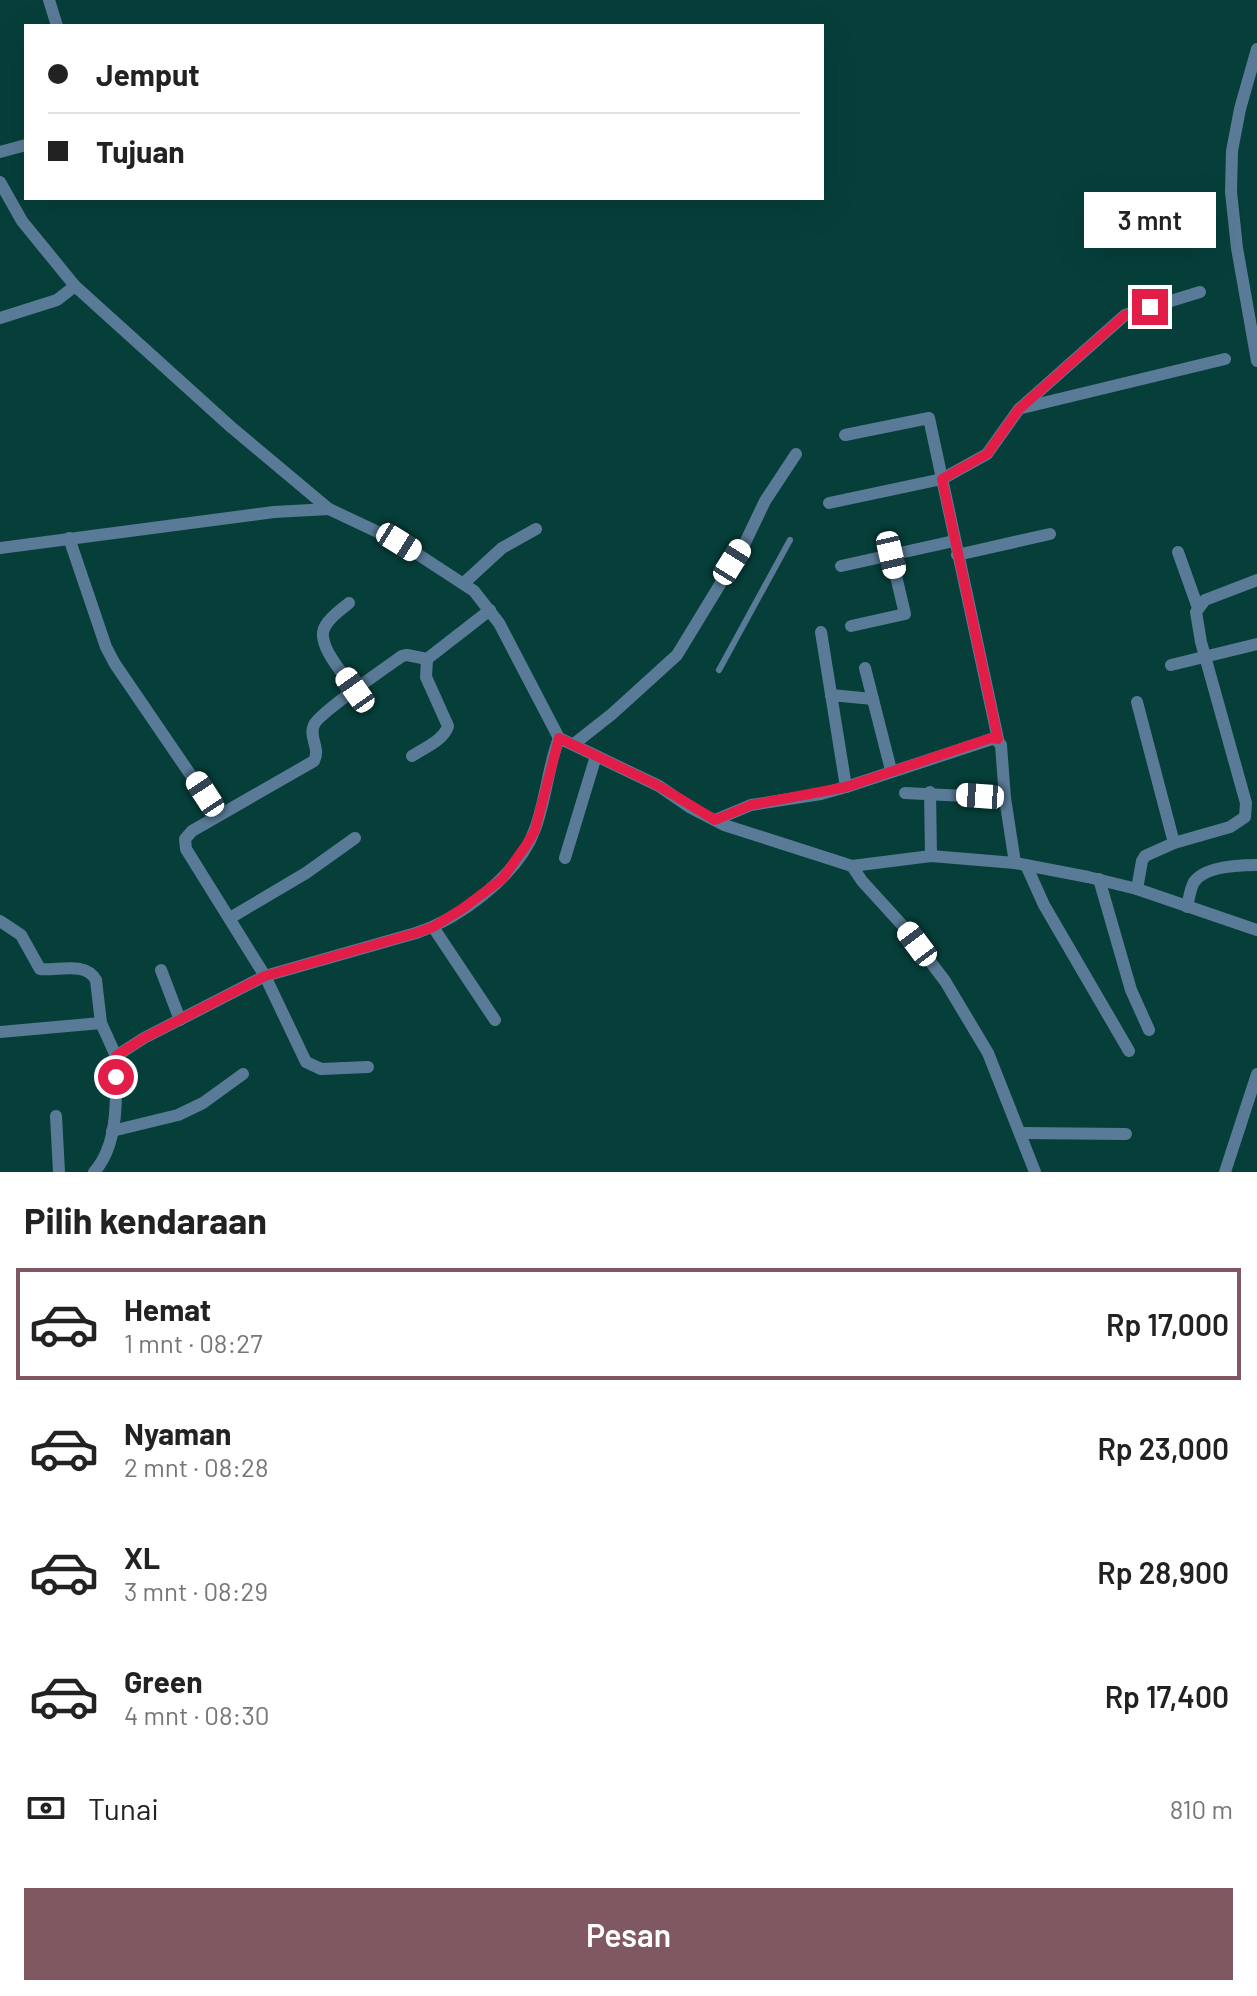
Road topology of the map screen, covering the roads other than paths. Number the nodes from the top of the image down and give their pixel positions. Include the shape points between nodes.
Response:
1 (49, 0) edge
2 (56, 24) edge
3 (1257, 49) edge
4 (24, 146) edge
5 (0, 152) edge
6 (0, 182) edge
7 (75, 286) junction
8 (1200, 292) dead end
9 (0, 318) edge
10 (1225, 359) dead end
11 (1257, 361) edge
12 (1019, 409) junction
13 (845, 435) dead end
14 (796, 454) dead end
15 (942, 479) junction
16 (829, 503) dead end
17 (329, 509) junction
18 (536, 529) dead end
19 (1050, 534) dead end
20 (69, 538) junction
21 (790, 540) dead end
22 (954, 541) junction
23 (0, 548) edge
24 (1178, 552) dead end
25 (891, 555) junction
26 (957, 555) junction
27 (841, 566) dead end
28 (1257, 580) edge
29 (465, 582) junction
30 (349, 603) dead end
31 (1198, 608) junction
32 (490, 610) junction
33 (851, 626) dead end
34 (821, 632) dead end
35 (1257, 644) edge
36 (1206, 658) junction
37 (427, 659) junction
38 (1171, 665) dead end
39 (865, 668) dead end
40 (719, 670) dead end
41 (355, 690) junction
42 (831, 695) junction
43 (873, 699) junction
44 (1137, 702) dead end
45 (559, 738) junction
46 (998, 739) junction
47 (574, 744) junction
48 (412, 756) dead end
49 (596, 756) junction
50 (891, 770) junction
51 (846, 787) junction
52 (930, 792) junction
53 (905, 793) dead end
54 (1005, 798) junction
55 (218, 815) junction
56 (1251, 816) edge
57 (715, 820) junction
58 (355, 838) dead end
59 (1174, 843) junction
60 (931, 856) junction
61 (565, 858) dead end
62 (1021, 864) junction
63 (1257, 865) edge
64 (852, 866) junction
65 (1099, 879) junction
66 (1137, 889) junction
67 (1187, 907) junction
68 (230, 918) junction
69 (0, 921) edge
70 (433, 927) junction
71 (1257, 930) edge
72 (161, 970) dead end
73 (265, 976) junction
74 (180, 1020) junction
75 (495, 1020) dead end
76 (101, 1023) junction
77 (1149, 1030) dead end
78 (0, 1032) edge
79 (1129, 1051) dead end
80 (116, 1056) junction
81 (368, 1067) dead end
82 (243, 1074) dead end
83 (1257, 1074) edge
84 (1251, 1114) edge
85 (56, 1116) dead end
86 (112, 1131) junction
87 (1020, 1133) junction
88 (1126, 1134) dead end
89 (59, 1172) edge
90 (94, 1172) edge
91 (1035, 1172) edge
92 (1225, 1172) edge

1 - 2 street
3 - 11 street via 1232,151 1231,192
4 - 5 street
6 - 7 street via 22,221
7 - 9 street via 57,300
7 - 17 street
8 - 12 street via 1125,315
10 - 12 street
12 - 15 street via 987,454
13 - 15 street via 929,418
14 - 47 street via 677,655
15 - 16 street
15 - 22 street
17 - 20 street
17 - 29 street via 399,542
18 - 29 street via 502,548
19 - 26 street
20 - 23 street
20 - 55 street via 115,664
21 - 40 lane
22 - 25 street
22 - 26 street
24 - 31 street
25 - 27 street
25 - 33 street via 905,614
26 - 46 street
28 - 31 street via 1205,600
29 - 32 street
30 - 41 street via 322,633 328,652
31 - 36 street
32 - 37 street
32 - 45 street
34 - 42 street
35 - 36 street
36 - 38 street
36 - 56 street
37 - 41 street via 402,656
37 - 48 street via 426,677 448,726 441,738
39 - 43 street
41 - 55 street via 316,722 314,761
42 - 43 street
42 - 51 street
43 - 50 street
44 - 59 street
45 - 47 street
45 - 70 street via 535,830 519,859 502,879
46 - 50 street
46 - 54 street
47 - 49 street
49 - 57 street
49 - 61 street
50 - 51 street
51 - 57 street via 751,805
52 - 53 street
52 - 54 street
52 - 60 street
54 - 62 street
55 - 68 street via 187,834 184,844
56 - 59 street
57 - 64 street
58 - 68 street
59 - 66 street via 1143,858
60 - 62 street
60 - 64 street
62 - 65 street
62 - 79 street
63 - 67 street via 1200,876
64 - 87 street via 945,981 988,1053
65 - 66 street
65 - 77 street via 1131,990
66 - 67 street
67 - 71 street
68 - 73 street
69 - 76 street via 21,935 40,969 87,969 93,974
70 - 73 street
70 - 75 street
72 - 74 street
73 - 74 street
73 - 81 street via 306,1062 321,1069
74 - 80 street
76 - 78 street
76 - 80 street
80 - 86 street
82 - 86 street via 178,1115
83 - 84 street
84 - 92 street
85 - 89 street
86 - 90 street via 105,1161
87 - 88 street
87 - 91 street

